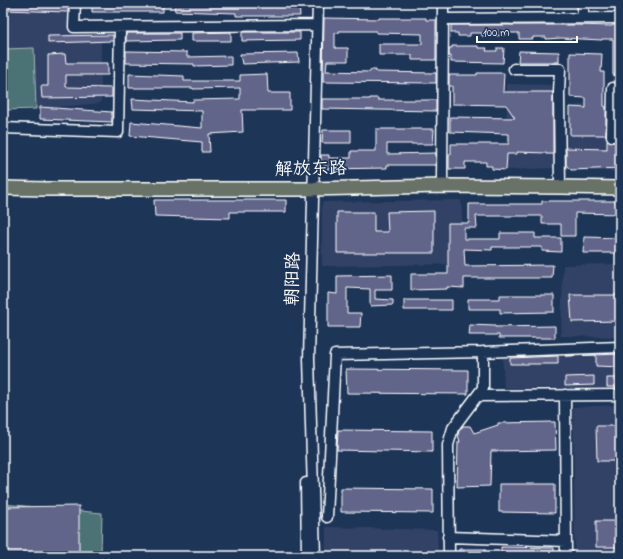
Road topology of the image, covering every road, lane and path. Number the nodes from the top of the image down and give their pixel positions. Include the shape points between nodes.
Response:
1 (75, 3) edge
2 (313, 3) edge
3 (318, 3) edge
4 (443, 3) edge
5 (583, 3) edge
6 (583, 14) dead end
7 (620, 18) edge
8 (443, 19) junction
9 (313, 25) junction
10 (120, 26) junction
11 (514, 69) dead end
12 (612, 88) dead end
13 (3, 128) edge
14 (620, 136) edge
15 (3, 180) edge
16 (620, 180) edge
17 (442, 182) junction
18 (560, 183) junction
19 (312, 185) junction
20 (3, 188) edge
21 (620, 188) edge
22 (620, 347) edge
23 (483, 352) junction
24 (565, 395) junction
25 (620, 395) edge
26 (477, 396) junction
27 (327, 517) dead end
28 (448, 537) junction
29 (566, 541) junction
30 (307, 556) edge
31 (315, 556) edge
32 (449, 556) edge
33 (566, 556) edge

1 - 10 street via 74,27
2 - 9 street, 朝阳路
3 - 19 street, 朝阳路
4 - 8 street
5 - 6 street
7 - 8 street
8 - 17 street
9 - 10 street
9 - 19 street, 朝阳路
10 - 13 street via 118,132
11 - 18 street via 560,70
12 - 14 street via 612,136
15 - 19 main road, 解放东路
16 - 18 main road, 解放东路
17 - 18 main road, 解放东路
17 - 19 main road, 解放东路
18 - 21 main road, 解放东路
19 - 20 main road, 解放东路
19 - 30 street, 朝阳路 via 305,359
19 - 31 street, 朝阳路 via 309,359
22 - 23 street
23 - 26 street via 483,388
23 - 27 street via 335,355
24 - 25 street
24 - 26 street
24 - 29 street
26 - 28 street via 453,428 448,445
28 - 29 street
28 - 32 street
29 - 33 street

